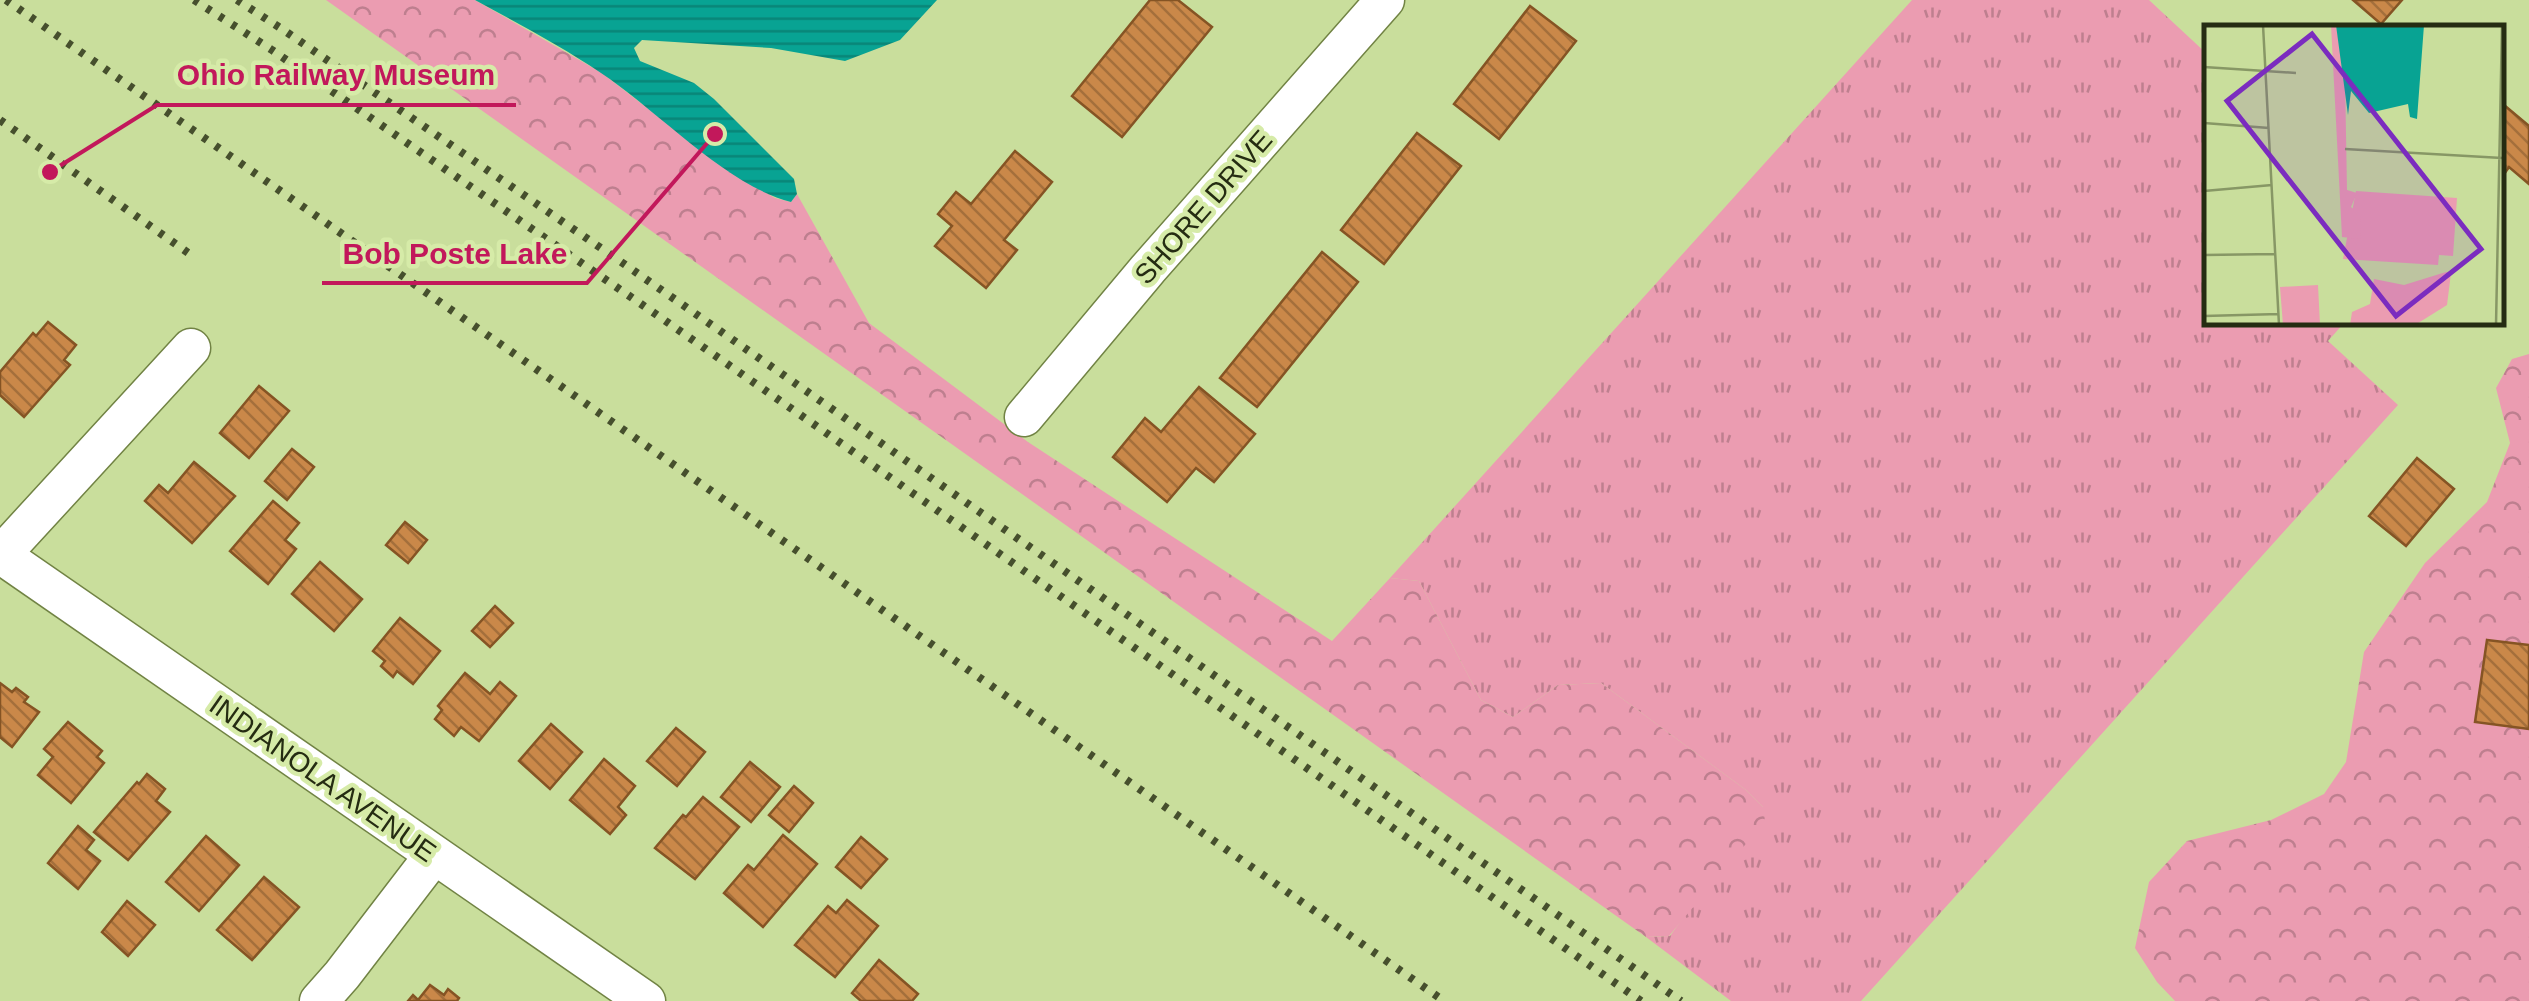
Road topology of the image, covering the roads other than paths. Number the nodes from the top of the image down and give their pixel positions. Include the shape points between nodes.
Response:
1 (1385, 0) edge
2 (190, 348) dead end
3 (1024, 416) dead end
4 (0, 555) edge
5 (434, 855) junction
6 (318, 1001) edge
7 (646, 1001) edge

1 - 3 street, SHORE DRIVE
2 - 4 street
4 - 5 street, INDIANOLA AVENUE
5 - 6 street
5 - 7 street, INDIANOLA AVENUE

